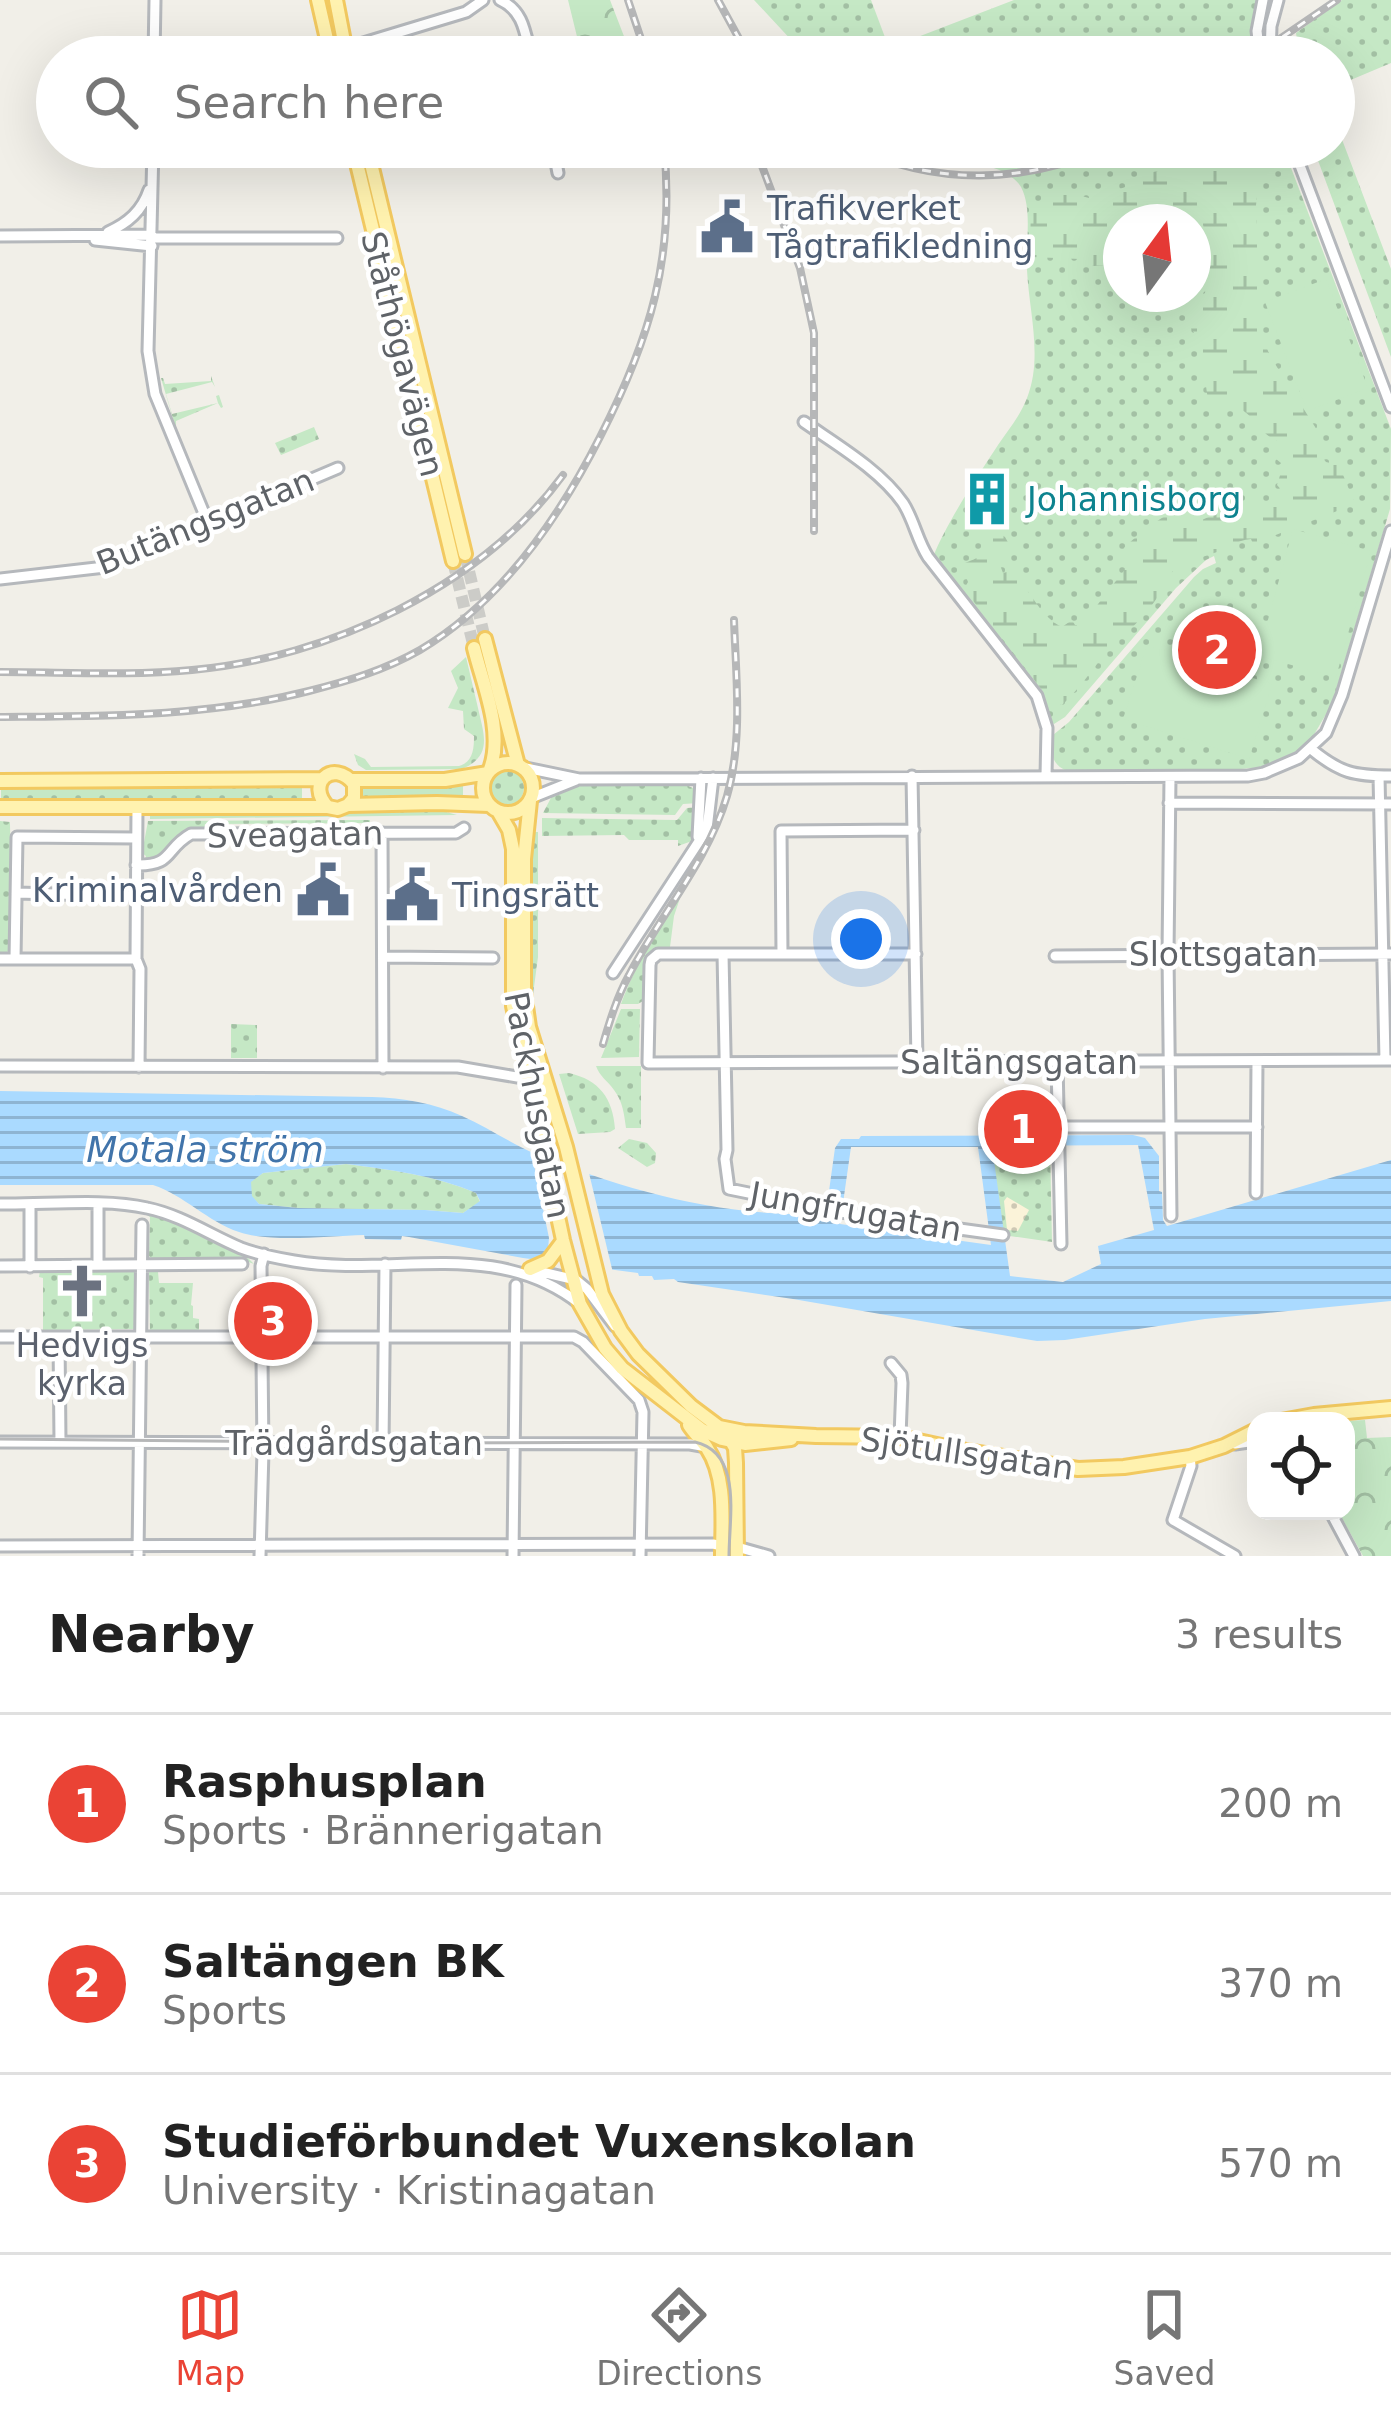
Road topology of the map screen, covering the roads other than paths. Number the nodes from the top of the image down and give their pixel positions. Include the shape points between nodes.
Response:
1 (154, 0) edge
2 (318, 0) edge
3 (336, 0) edge
4 (483, 0) edge
5 (500, 0) edge
6 (1263, 0) edge
7 (1278, 0) edge
8 (154, 36) edge
9 (323, 36) edge
10 (345, 36) edge
11 (391, 36) edge
12 (525, 36) edge
13 (1258, 36) edge
14 (1271, 36) edge
15 (152, 168) edge
16 (358, 168) edge
17 (372, 168) edge
18 (557, 168) edge
19 (1301, 168) edge
20 (558, 172) dead end
21 (152, 173) junction
22 (99, 234) junction
23 (0, 236) edge
24 (53, 236) junction
25 (337, 238) dead end
26 (152, 240) junction
27 (1391, 406) edge
28 (804, 422) dead end
29 (338, 468) dead end
30 (208, 523) junction
31 (1391, 531) edge
32 (0, 578) edge
33 (1311, 749) junction
34 (522, 769) junction
35 (489, 772) junction
36 (912, 776) junction
37 (1046, 776) junction
38 (1385, 776) edge
39 (1170, 777) junction
40 (323, 778) junction
41 (579, 778) junction
42 (707, 778) junction
43 (352, 780) junction
44 (0, 781) edge
45 (528, 802) junction
46 (1168, 803) junction
47 (1385, 804) edge
48 (348, 805) junction
49 (0, 807) edge
50 (137, 807) junction
51 (328, 807) junction
52 (493, 810) junction
53 (464, 828) dead end
54 (914, 830) junction
55 (382, 833) junction
56 (136, 838) junction
57 (518, 859) junction
58 (136, 865) junction
59 (16, 893) junction
60 (135, 896) junction
61 (723, 954) junction
62 (782, 954) junction
63 (916, 954) junction
64 (1168, 954) junction
65 (1388, 954) edge
66 (1055, 956) dead end
67 (382, 957) junction
68 (493, 958) dead end
69 (0, 959) edge
70 (15, 959) junction
71 (136, 959) junction
72 (613, 973) dead end
73 (524, 1058) junction
74 (1388, 1060) edge
75 (1170, 1061) junction
76 (1257, 1061) junction
77 (917, 1062) junction
78 (724, 1063) junction
79 (1058, 1063) junction
80 (0, 1066) edge
81 (139, 1067) junction
82 (383, 1068) junction
83 (504, 1074) junction
84 (529, 1078) junction
85 (1171, 1127) junction
86 (1257, 1127) junction
87 (1058, 1131) junction
88 (1256, 1193) dead end
89 (0, 1204) edge
90 (30, 1204) junction
91 (98, 1204) junction
92 (1171, 1216) dead end
93 (142, 1225) dead end
94 (1003, 1235) dead end
95 (563, 1240) junction
96 (1061, 1244) dead end
97 (264, 1255) junction
98 (142, 1264) junction
99 (242, 1264) dead end
100 (385, 1264) junction
101 (98, 1265) junction
102 (592, 1265) junction
103 (0, 1266) edge
104 (500, 1266) junction
105 (30, 1267) junction
106 (530, 1269) junction
107 (574, 1278) junction
108 (552, 1285) junction
109 (516, 1286) dead end
110 (580, 1304) junction
111 (621, 1331) junction
112 (142, 1336) junction
113 (261, 1336) junction
114 (384, 1336) junction
115 (516, 1336) junction
116 (0, 1337) edge
117 (59, 1338) junction
118 (891, 1363) dead end
119 (1391, 1408) edge
120 (1355, 1412) edge
121 (685, 1419) junction
122 (718, 1427) junction
123 (1247, 1434) edge
124 (816, 1436) junction
125 (900, 1437) junction
126 (0, 1442) edge
127 (60, 1442) junction
128 (139, 1442) junction
129 (261, 1442) junction
130 (732, 1442) junction
131 (1247, 1442) edge
132 (383, 1444) junction
133 (514, 1444) junction
134 (642, 1444) junction
135 (1224, 1445) junction
136 (707, 1448) junction
137 (1190, 1457) junction
138 (1335, 1520) edge
139 (0, 1546) edge
140 (640, 1550) edge
141 (138, 1551) edge
142 (260, 1551) edge
143 (381, 1551) edge
144 (513, 1551) edge
145 (722, 1551) edge
146 (737, 1551) edge
147 (770, 1556) edge
148 (1235, 1556) edge
149 (1354, 1556) edge

1 - 8 street
2 - 9 main road
3 - 10 main road
4 - 11 street
5 - 12 street via 514,7
6 - 13 street
7 - 14 street
15 - 21 street
16 - 17 main road, Ståthögavägen via 459,558
18 - 20 street
19 - 27 street
21 - 22 street via 136,214
21 - 26 street
22 - 24 street
22 - 26 street
23 - 24 street
24 - 26 street
25 - 26 street
26 - 30 street via 148,351 155,394
28 - 37 street via 895,493 934,566 1036,697 1047,728
29 - 30 street, Butängsgatan
30 - 32 street, Butängsgatan via 105,567
31 - 33 street via 1342,694 1327,733
33 - 38 street via 1341,771
33 - 39 street via 1249,776
34 - 35 main road via 503,764
34 - 35 main road via 480,644 496,740
34 - 41 street
34 - 45 main road via 533,786
35 - 43 main road
35 - 52 main road via 482,789
36 - 37 street
36 - 42 street
36 - 54 street
37 - 39 street
38 - 47 street
39 - 46 street
40 - 43 main road via 339,772
40 - 44 main road
40 - 51 main road via 319,794
41 - 42 street
41 - 45 street
42 - 72 street via 698,842
43 - 48 main road
45 - 52 main road via 513,813
45 - 57 main road, Packhusgatan
46 - 47 street
46 - 64 street
47 - 65 street via 1381,948
48 - 51 main road
48 - 52 main road via 437,802
49 - 50 main road
50 - 51 main road
50 - 56 street
52 - 57 main road, Packhusgatan
53 - 55 street, Sveagatan
54 - 62 street via 781,830
54 - 63 street
55 - 58 street, Sveagatan via 191,834 166,860
55 - 67 street
56 - 58 street
56 - 59 street via 16,837
57 - 73 main road, Packhusgatan via 514,1006
57 - 102 main road, Packhusgatan via 526,1010
58 - 60 street
59 - 60 street
59 - 70 street
60 - 71 street
61 - 62 street
61 - 78 street, Jungfrugatan
61 - 78 street, Saltängsgatan via 651,960 648,1063
62 - 63 street
63 - 77 street
64 - 65 street, Slottsgatan
64 - 66 street, Slottsgatan
64 - 75 street
65 - 74 street
67 - 68 street
67 - 82 street
69 - 70 street
70 - 71 street
71 - 81 street
73 - 83 street
73 - 84 main road, Packhusgatan
74 - 76 street, Saltängsgatan
75 - 76 street, Saltängsgatan
75 - 79 street, Saltängsgatan
75 - 85 street
76 - 86 street
77 - 78 street, Saltängsgatan
77 - 79 street, Saltängsgatan
78 - 94 street, Jungfrugatan via 729,1189
79 - 87 street
80 - 81 street
81 - 82 street
82 - 83 street
83 - 84 street
84 - 95 main road, Packhusgatan
85 - 86 street
85 - 87 street
85 - 92 street
86 - 88 street
87 - 96 street
89 - 90 street
90 - 91 street
90 - 105 street
91 - 97 street via 152,1209
91 - 101 street
93 - 98 street
95 - 106 main road
95 - 107 main road, Packhusgatan
97 - 100 street
97 - 113 street
98 - 99 street
98 - 101 street
98 - 112 street
100 - 104 street
100 - 114 street
101 - 105 street
102 - 107 street
102 - 111 main road
103 - 105 street
104 - 106 street
104 - 108 street
106 - 107 street
107 - 108 street
107 - 110 main road, Sjötullsgatan
107 - 111 street
108 - 110 street
109 - 115 street
110 - 121 main road, Sjötullsgatan via 622,1368
111 - 122 main road via 669,1387
112 - 113 street
112 - 117 street
112 - 128 street
113 - 114 street
113 - 129 street
114 - 115 street
114 - 132 street
115 - 133 street
115 - 134 street via 579,1339 639,1400
116 - 117 street
117 - 127 street
118 - 125 street via 902,1384
119 - 120 main road
121 - 130 main road, Sjötullsgatan
121 - 136 main road
122 - 124 main road, Sjötullsgatan
122 - 130 main road
123 - 135 main road, Sjötullsgatan
124 - 125 main road, Sjötullsgatan
124 - 130 main road, Sjötullsgatan
125 - 137 main road, Sjötullsgatan via 1078,1469
126 - 127 street, Trädgårdsgatan
127 - 128 street, Trädgårdsgatan
128 - 129 street, Trädgårdsgatan
128 - 141 street
129 - 132 street, Trädgårdsgatan
129 - 142 street
130 - 146 main road
131 - 135 street
132 - 133 street, Trädgårdsgatan
133 - 134 street, Trädgårdsgatan
133 - 144 street
134 - 136 street, Trädgårdsgatan
134 - 140 street
135 - 137 main road, Sjötullsgatan
136 - 145 main road via 720,1485
137 - 148 street via 1173,1520
138 - 149 street
139 - 141 street
140 - 144 street
140 - 145 street via 712,1544
141 - 142 street
142 - 143 street
143 - 144 street
146 - 147 street

